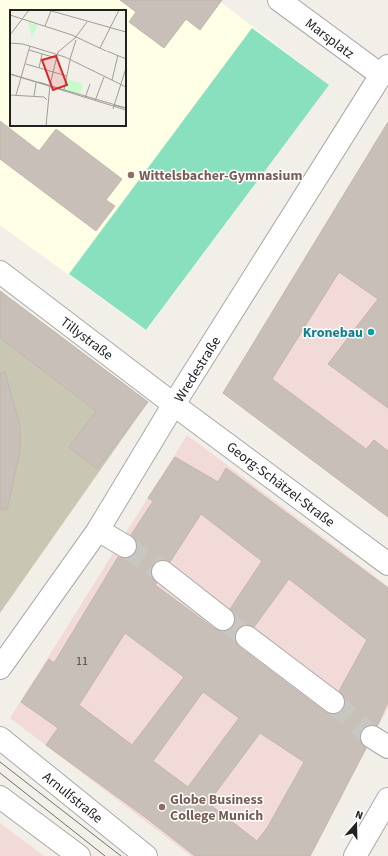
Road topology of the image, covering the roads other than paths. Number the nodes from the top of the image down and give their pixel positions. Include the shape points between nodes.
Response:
1 (279, 0) edge
2 (384, 71) edge
3 (0, 272) edge
4 (174, 404) junction
5 (98, 530) junction
6 (125, 546) tunnel mouth
7 (388, 564) edge
8 (163, 572) tunnel mouth
9 (223, 619) tunnel mouth
10 (247, 637) tunnel mouth
11 (0, 668) edge
12 (333, 702) tunnel mouth
13 (0, 738) edge
14 (0, 797) edge
15 (388, 799) edge
16 (78, 856) edge
17 (146, 856) edge
18 (355, 856) edge

1 - 2 street, Marsplatz
2 - 4 street, Wredestraße
3 - 4 street, Tillystraße
4 - 5 street, Wredestraße
4 - 7 street, Georg-Schätzel-Straße
5 - 6 street
5 - 11 street, Wredestraße
8 - 9 street
10 - 12 street
13 - 17 street, Arnulfstraße
14 - 16 street
15 - 18 street

